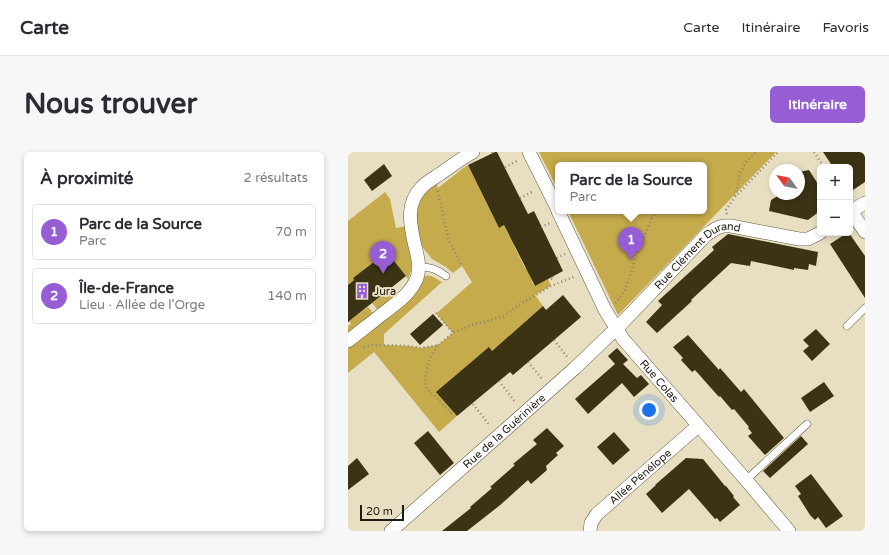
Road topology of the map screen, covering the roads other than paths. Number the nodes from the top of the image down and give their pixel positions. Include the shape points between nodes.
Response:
1 (473, 152) edge
2 (529, 152) edge
3 (865, 202) edge
4 (555, 204) edge
5 (853, 211) edge
6 (560, 214) edge
7 (853, 215) edge
8 (865, 232) edge
9 (817, 234) edge
10 (419, 267) junction
11 (446, 276) dead end
12 (865, 308) edge
13 (847, 326) dead end
14 (616, 329) junction
15 (348, 341) edge
16 (807, 424) dead end
17 (698, 426) junction
18 (746, 480) junction
19 (391, 531) edge
20 (590, 531) edge
21 (789, 531) edge

1 - 10 street via 435,177 414,196 409,217
2 - 4 street, Rue Colas
3 - 5 street
6 - 14 street, Rue Colas
7 - 8 street
9 - 14 street, Rue Clément Durand via 799,239 731,226 716,228 706,235
10 - 11 lane via 428,266
10 - 15 street via 417,277 406,294
12 - 13 lane
14 - 17 street, Rue Colas
14 - 19 street, Rue de la Guérinière via 576,368
16 - 18 lane
17 - 18 street, Rue Colas
17 - 20 street, Allée Pénélope via 597,514 591,523
18 - 21 street, Rue Colas

